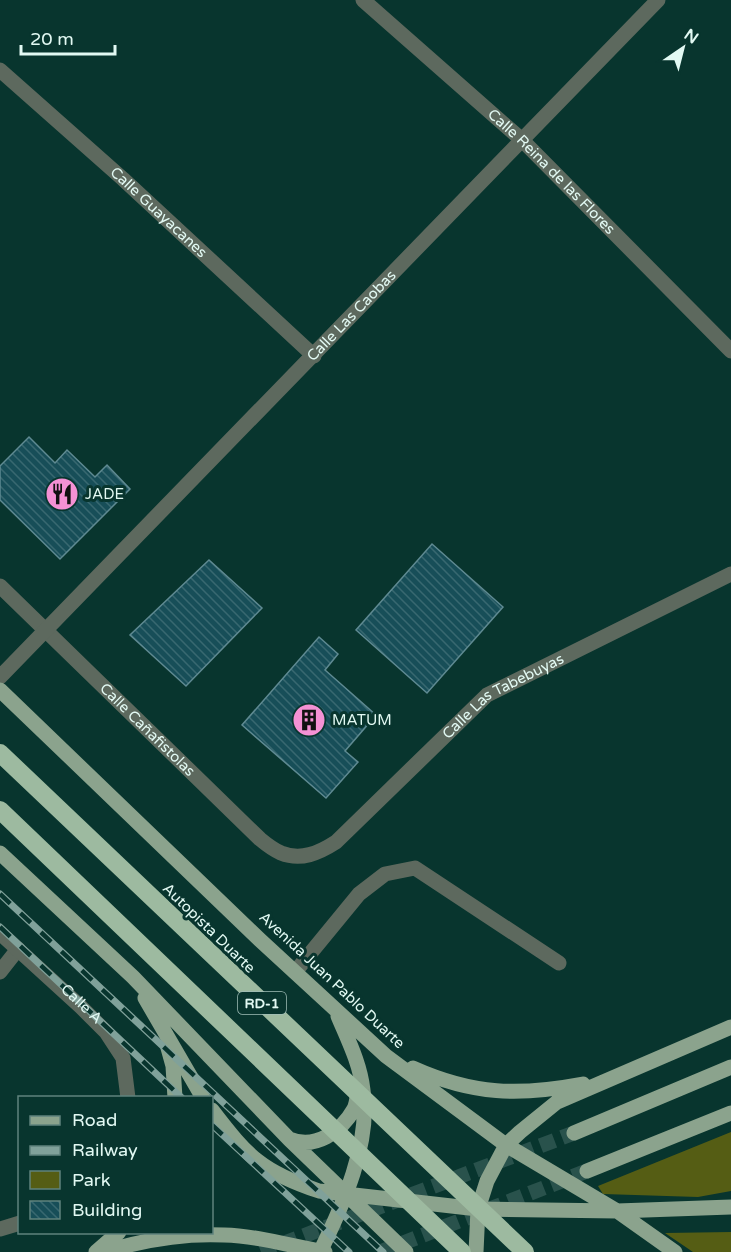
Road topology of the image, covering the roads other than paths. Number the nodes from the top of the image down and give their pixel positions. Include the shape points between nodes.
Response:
1 (363, 0) edge
2 (658, 0) edge
3 (0, 70) edge
4 (522, 140) junction
5 (731, 351) edge
6 (314, 356) junction
7 (731, 574) edge
8 (0, 586) edge
9 (46, 631) junction
10 (0, 677) edge
11 (0, 690) edge
12 (0, 753) edge
13 (0, 810) edge
14 (0, 853) edge
15 (304, 856) joint
16 (0, 933) edge
17 (18, 949) junction
18 (559, 963) dead end
19 (0, 972) edge
20 (295, 972) junction
21 (133, 977) junction
22 (335, 1009) junction
23 (731, 1027) edge
24 (163, 1030) junction
25 (386, 1056) junction
26 (731, 1067) edge
27 (361, 1077) junction
28 (606, 1079) junction
29 (128, 1096) edge
30 (175, 1096) edge
31 (202, 1096) edge
32 (213, 1111) edge
33 (731, 1113) edge
34 (574, 1133) tunnel mouth
35 (289, 1139) junction
36 (506, 1145) junction
37 (587, 1171) tunnel mouth
38 (347, 1195) junction
39 (731, 1207) edge
40 (478, 1209) junction
41 (617, 1211) junction
42 (18, 1224) edge
43 (0, 1229) edge
44 (118, 1234) edge
45 (96, 1252) edge
46 (104, 1252) edge
47 (320, 1252) edge
48 (325, 1252) edge
49 (406, 1252) edge
50 (462, 1252) edge
51 (476, 1252) edge
52 (525, 1252) edge
53 (675, 1252) edge

1 - 4 street, Calle Reina de las Flores
2 - 4 street, Calle Las Caobas
3 - 6 street, Calle Guayacanes
4 - 5 street, Calle Reina de las Flores
4 - 6 street, Calle Las Caobas
6 - 9 street, Calle Las Caobas
7 - 15 street, Calle Las Tabebuyas via 487,695 336,842
8 - 9 street, Calle Cañafistolas
9 - 10 street, Calle Las Caobas
9 - 15 street, Calle Cañafistolas via 260,839 281,853
11 - 20 main road, Avenida Juan Pablo Duarte
12 - 52 highway, Autopista Duarte / RD-1, bridge
13 - 50 highway, RD-1, bridge
14 - 21 main road
16 - 17 street, Calle A
17 - 19 street
17 - 29 street, Calle A via 106,1032 123,1058
18 - 20 street via 415,868 385,874 359,894
20 - 22 main road, Avenida Juan Pablo Duarte
21 - 24 main road
21 - 35 main road
22 - 25 main road, Avenida Juan Pablo Duarte
22 - 27 main road
23 - 28 main road
24 - 30 main road via 173,1066
24 - 31 main road
25 - 28 main road via 441,1081 484,1090 522,1092
25 - 36 main road, Avenida Juan Pablo Duarte
26 - 34 main road
27 - 35 main road via 355,1107 340,1128 317,1141 298,1143
27 - 38 main road via 365,1114
28 - 36 main road via 557,1102
32 - 38 main road via 239,1146 267,1169 319,1191
33 - 37 main road
35 - 38 main road
36 - 40 main road
36 - 41 main road, Avenida Juan Pablo Duarte
38 - 40 main road
38 - 47 main road
38 - 49 main road
39 - 41 main road
40 - 41 main road
40 - 51 main road
41 - 53 main road, Avenida Juan Pablo Duarte
42 - 43 street
44 - 45 main road
46 - 47 main road via 136,1242 183,1235 225,1234
47 - 48 main road

